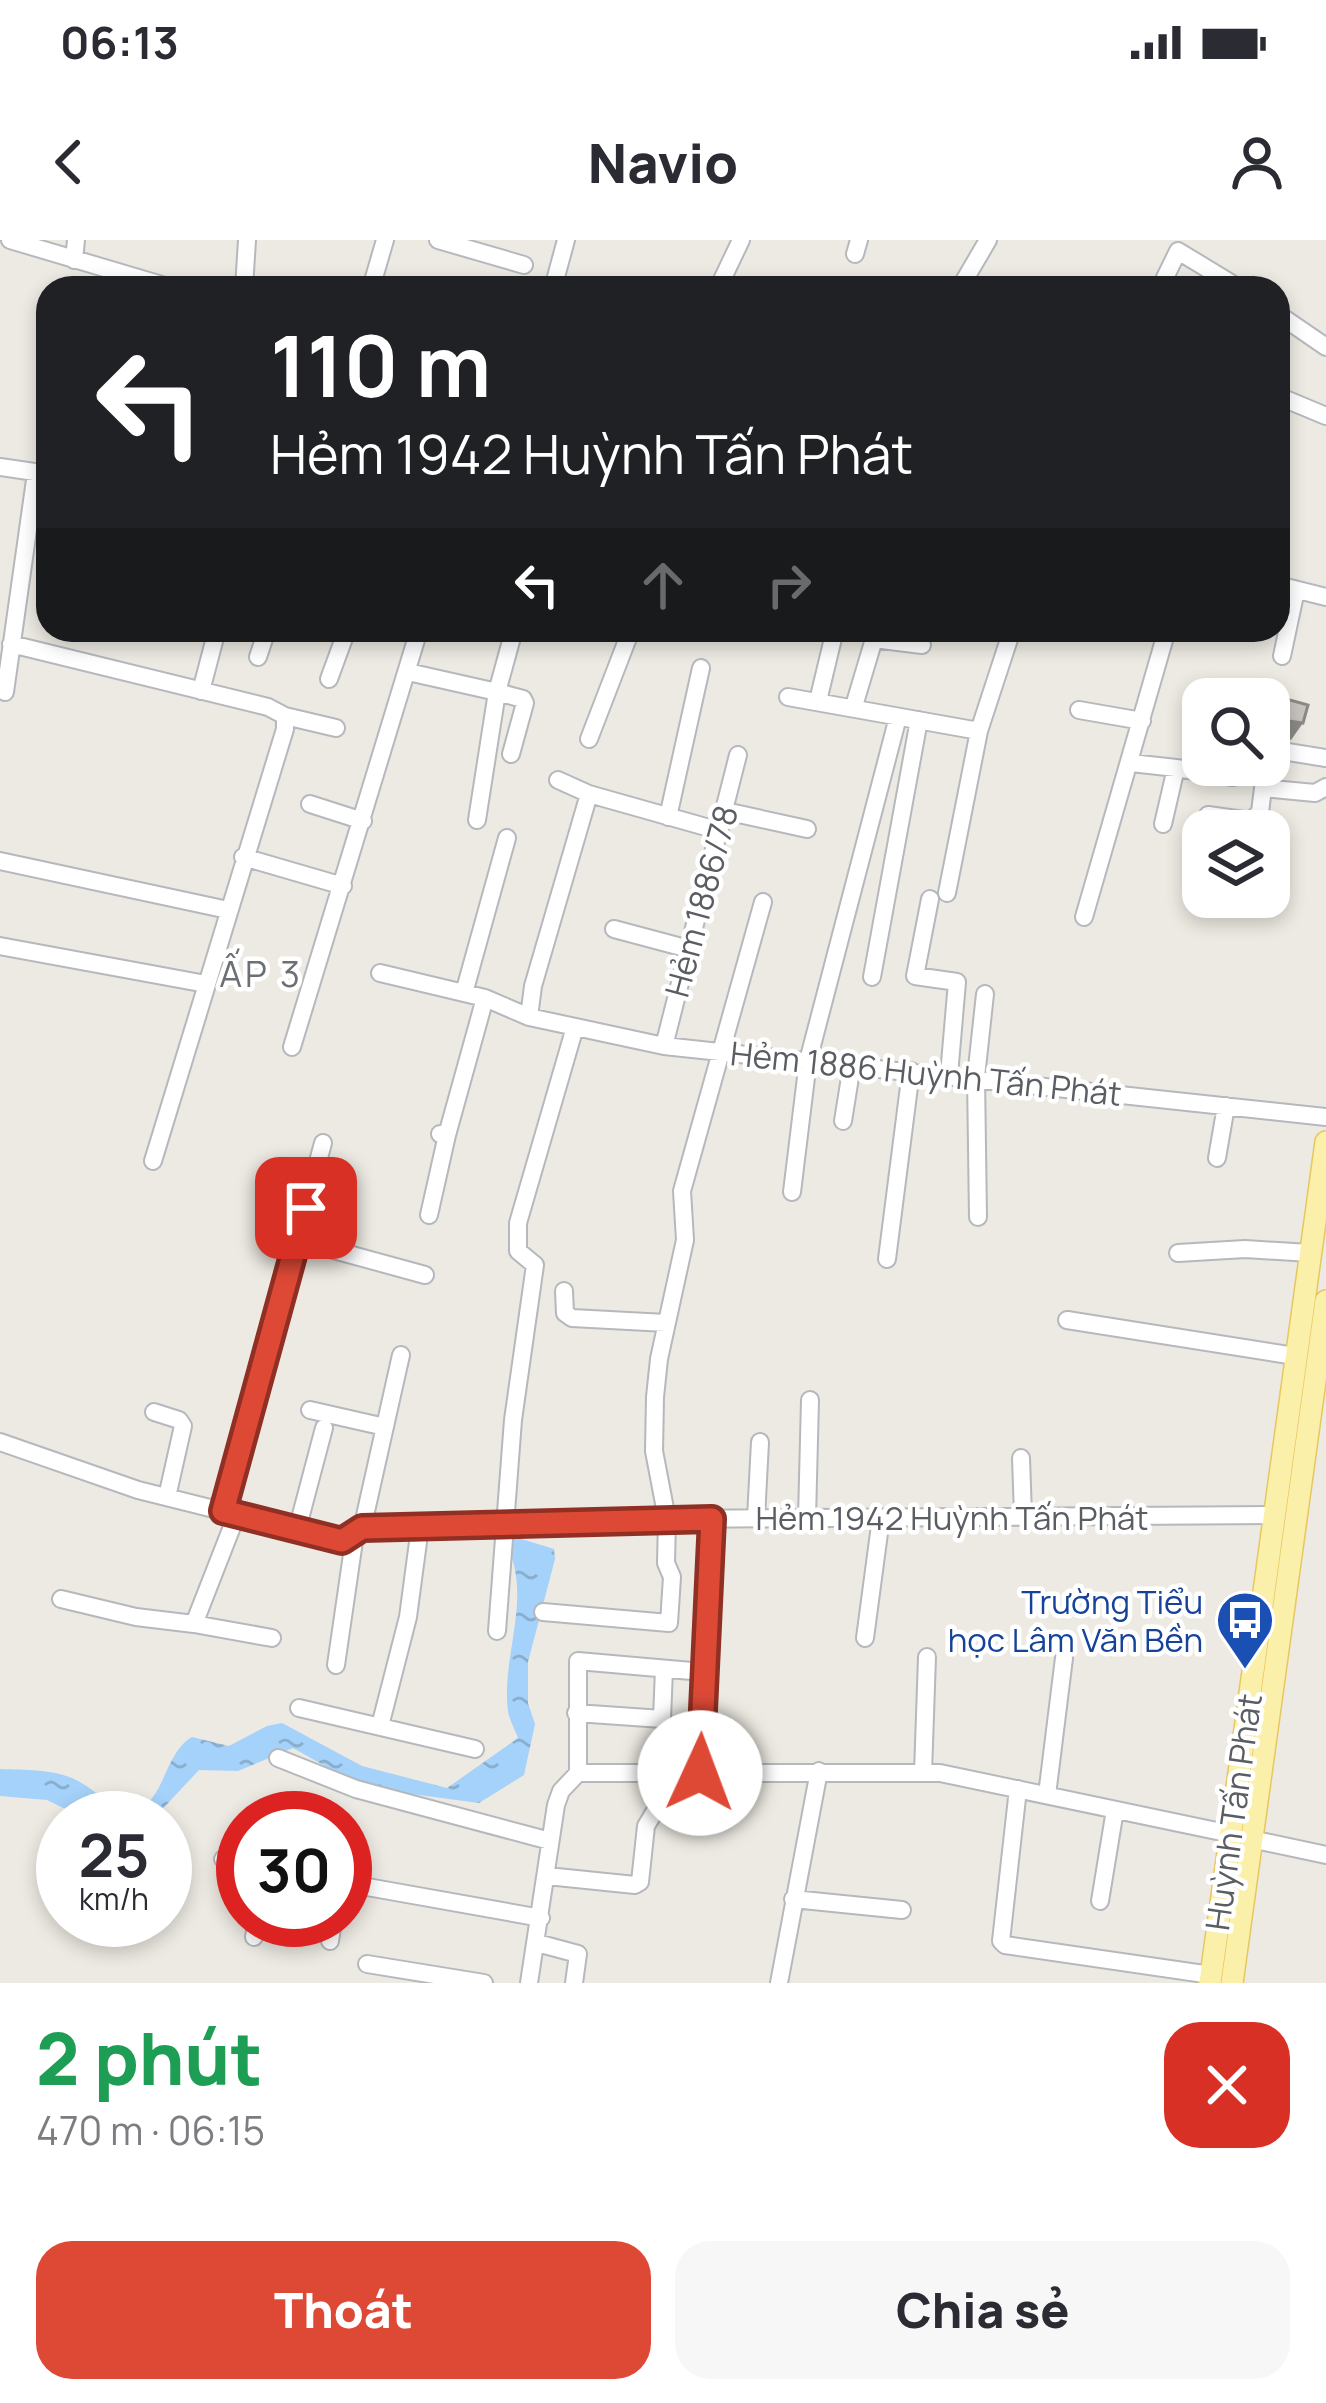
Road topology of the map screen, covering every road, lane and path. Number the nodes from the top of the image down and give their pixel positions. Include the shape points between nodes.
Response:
1 (10, 240) edge
2 (76, 240) edge
3 (247, 240) edge
4 (385, 240) edge
5 (438, 240) edge
6 (566, 240) edge
7 (741, 240) edge
8 (988, 240) edge
9 (74, 260) junction
10 (524, 265) dead end
11 (109, 276) edge
12 (245, 276) edge
13 (374, 276) edge
14 (556, 276) edge
15 (725, 276) edge
16 (967, 276) edge
17 (1166, 276) edge
18 (1220, 276) edge
19 (1290, 322) edge
20 (1326, 347) edge
21 (1290, 401) edge
22 (1326, 416) edge
23 (0, 467) edge
24 (36, 473) edge
25 (36, 507) edge
26 (1290, 589) edge
27 (1326, 597) edge
28 (214, 642) edge
29 (263, 642) edge
30 (343, 642) edge
31 (416, 642) edge
32 (511, 642) edge
33 (626, 642) edge
34 (832, 642) edge
35 (873, 642) edge
36 (898, 642) edge
37 (1008, 642) edge
38 (1164, 642) edge
39 (1283, 642) edge
40 (11, 644) junction
41 (922, 645) dead end
42 (1282, 656) dead end
43 (258, 657) dead end
44 (701, 668) dead end
45 (408, 671) junction
46 (329, 679) dead end
47 (201, 691) junction
48 (5, 692) dead end
49 (497, 692) junction
50 (788, 697) dead end
51 (818, 701) junction
52 (854, 706) junction
53 (1079, 710) dead end
54 (898, 717) junction
55 (919, 720) junction
56 (1142, 722) junction
57 (285, 723) junction
58 (336, 728) dead end
59 (979, 731) junction
60 (589, 739) dead end
61 (1290, 752) edge
62 (512, 754) dead end
63 (738, 755) dead end
64 (1326, 758) edge
65 (1132, 763) junction
66 (1176, 768) junction
67 (1182, 769) edge
68 (558, 780) dead end
69 (1326, 787) edge
70 (589, 794) junction
71 (310, 804) dead end
72 (1260, 810) edge
73 (725, 812) junction
74 (668, 817) junction
75 (363, 820) junction
76 (477, 820) dead end
77 (1162, 824) dead end
78 (807, 829) dead end
79 (721, 831) junction
80 (507, 838) dead end
81 (243, 857) junction
82 (0, 861) edge
83 (343, 886) junction
84 (763, 902) dead end
85 (228, 910) junction
86 (1084, 917) dead end
87 (614, 929) dead end
88 (0, 946) edge
89 (688, 949) junction
90 (380, 973) dead end
91 (872, 977) dead end
92 (206, 984) junction
93 (464, 993) junction
94 (985, 994) dead end
95 (485, 998) junction
96 (529, 1017) junction
97 (575, 1027) junction
98 (664, 1046) junction
99 (292, 1047) dead end
100 (721, 1052) junction
101 (808, 1060) junction
102 (852, 1065) junction
103 (911, 1071) junction
104 (950, 1075) junction
105 (976, 1077) junction
106 (1226, 1106) junction
107 (1326, 1117) edge
108 (843, 1121) dead end
109 (1326, 1142) edge
110 (323, 1143) dead end
111 (1217, 1158) dead end
112 (154, 1162) dead end
113 (792, 1192) dead end
114 (429, 1214) dead end
115 (978, 1217) dead end
116 (297, 1240) junction
117 (1310, 1252) junction
118 (1178, 1253) dead end
119 (887, 1259) dead end
120 (425, 1275) dead end
121 (564, 1291) dead end
122 (1326, 1301) edge
123 (1066, 1320) dead end
124 (666, 1323) junction
125 (401, 1355) dead end
126 (1313, 1358) edge
127 (810, 1400) dead end
128 (310, 1409) dead end
129 (154, 1412) dead end
130 (385, 1427) junction
131 (324, 1428) dead end
132 (0, 1442) edge
133 (760, 1442) dead end
134 (1021, 1458) dead end
135 (167, 1497) junction
136 (230, 1513) junction
137 (1023, 1515) junction
138 (1275, 1515) junction
139 (880, 1517) junction
140 (756, 1518) junction
141 (807, 1518) junction
142 (667, 1519) junction
143 (712, 1519) junction
144 (505, 1525) junction
145 (420, 1527) junction
146 (297, 1530) junction
147 (358, 1531) junction
148 (61, 1599) dead end
149 (543, 1612) dead end
150 (194, 1624) junction
151 (497, 1631) dead end
152 (272, 1637) dead end
153 (865, 1638) dead end
154 (927, 1657) dead end
155 (1064, 1658) dead end
156 (336, 1664) dead end
157 (664, 1669) junction
158 (703, 1672) junction
159 (299, 1708) dead end
160 (576, 1713) junction
161 (380, 1726) junction
162 (475, 1749) dead end
163 (278, 1758) dead end
164 (819, 1771) junction
165 (578, 1773) junction
166 (658, 1773) junction
167 (700, 1773) junction
168 (922, 1773) junction
169 (1018, 1789) junction
170 (1046, 1795) junction
171 (1115, 1810) junction
172 (1241, 1837) junction
173 (550, 1841) junction
174 (1326, 1855) edge
175 (547, 1876) junction
176 (372, 1888) edge
177 (793, 1899) junction
178 (1100, 1901) dead end
179 (902, 1910) dead end
180 (541, 1918) junction
181 (537, 1943) junction
182 (367, 1964) dead end
183 (1218, 1980) edge
184 (530, 1982) edge
185 (578, 1982) edge
186 (484, 1983) edge
187 (779, 1983) edge

1 - 9 street
2 - 9 street
3 - 12 street
4 - 13 street
5 - 10 street
6 - 14 street
7 - 15 street
8 - 16 street
9 - 11 street
17 - 18 street via 1178,250
19 - 20 street
21 - 22 street
23 - 24 street
25 - 40 street
26 - 27 street
28 - 47 street
29 - 43 street
30 - 46 street
31 - 45 street
32 - 49 street
33 - 60 street
34 - 51 street
35 - 52 street
36 - 41 street
37 - 59 street
38 - 56 street
39 - 42 street
40 - 47 street
40 - 48 street
44 - 74 street
45 - 49 street
45 - 75 street
47 - 57 street via 268,707
49 - 62 street via 524,701
49 - 76 street
50 - 51 street
51 - 52 street
52 - 54 street
53 - 56 street
54 - 55 street
54 - 101 street
55 - 59 street
55 - 91 street
56 - 65 street
57 - 58 street
57 - 81 street
59 - 104 street via 915,976 957,982
61 - 64 street
63 - 73 street, Hẻm 1886/78
65 - 66 street
65 - 86 street
66 - 67 street
66 - 77 street
68 - 70 street
69 - 72 street via 1263,788
70 - 74 street
70 - 96 street
71 - 75 street
73 - 78 street
73 - 79 street, Hẻm 1886/78
74 - 79 street
75 - 83 street
79 - 89 street, Hẻm 1886/78
80 - 93 street
81 - 83 street
81 - 85 street
82 - 85 street
83 - 99 street
84 - 100 street
85 - 92 street
87 - 89 street
88 - 92 street
89 - 98 street, Hẻm 1886/78
90 - 93 street, Hẻm 1886 Huỳnh Tấn Phát
92 - 112 street
93 - 95 street, Hẻm 1886 Huỳnh Tấn Phát
94 - 105 street
95 - 96 street, Hẻm 1886 Huỳnh Tấn Phát
95 - 114 street
96 - 97 street, Hẻm 1886 Huỳnh Tấn Phát
97 - 98 street, Hẻm 1886 Huỳnh Tấn Phát
97 - 144 street via 518,1223 517,1248 535,1265
98 - 100 street, Hẻm 1886 Huỳnh Tấn Phát
100 - 101 street, Hẻm 1886 Huỳnh Tấn Phát
100 - 124 street via 682,1191 685,1240
101 - 102 street, Hẻm 1886 Huỳnh Tấn Phát
101 - 113 street
102 - 103 street, Hẻm 1886 Huỳnh Tấn Phát
102 - 108 street
103 - 104 street, Hẻm 1886 Huỳnh Tấn Phát
103 - 119 street
104 - 105 street, Hẻm 1886 Huỳnh Tấn Phát
105 - 106 street, Hẻm 1886 Huỳnh Tấn Phát
105 - 115 street
106 - 107 street, Hẻm 1886 Huỳnh Tấn Phát
106 - 111 street
109 - 117 main road, Huỳnh Tấn Phát
110 - 116 street
116 - 120 street
116 - 136 street
117 - 118 street
117 - 126 main road, Huỳnh Tấn Phát
121 - 124 street via 572,1318
122 - 126 main road, Huỳnh Tấn Phát
123 - 126 street
124 - 142 street via 654,1451
125 - 130 street
126 - 138 main road, Huỳnh Tấn Phát
126 - 172 main road, Huỳnh Tấn Phát
127 - 141 street
128 - 130 street
129 - 135 street via 183,1426
130 - 147 street
131 - 146 street
132 - 135 street, Hẻm 1942 Huỳnh Tấn Phát
133 - 140 street
134 - 137 street
135 - 136 street, Hẻm 1942 Huỳnh Tấn Phát
136 - 146 street, Hẻm 1942 Huỳnh Tấn Phát
136 - 150 street
137 - 138 street, Hẻm 1942 Huỳnh Tấn Phát
137 - 139 street, Hẻm 1942 Huỳnh Tấn Phát
138 - 172 main road, Huỳnh Tấn Phát
139 - 141 street, Hẻm 1942 Huỳnh Tấn Phát
139 - 153 street
140 - 141 street, Hẻm 1942 Huỳnh Tấn Phát
140 - 143 street, Hẻm 1942 Huỳnh Tấn Phát
142 - 143 street, Hẻm 1942 Huỳnh Tấn Phát
142 - 144 street, Hẻm 1942 Huỳnh Tấn Phát
142 - 149 street via 668,1623
143 - 158 street
144 - 145 street, Hẻm 1942 Huỳnh Tấn Phát
144 - 151 street
145 - 147 street, Hẻm 1942 Huỳnh Tấn Phát
145 - 161 street
146 - 147 street, Hẻm 1942 Huỳnh Tấn Phát via 342,1541
147 - 156 street
148 - 150 street
150 - 152 street
154 - 168 street
155 - 170 street
157 - 158 street
157 - 160 street via 662,1718
157 - 160 street via 578,1661
158 - 167 street
159 - 161 street
160 - 165 street
161 - 162 street
163 - 173 street via 356,1789
164 - 167 street
164 - 168 street
164 - 177 street
165 - 166 street
165 - 173 street via 562,1790
166 - 167 street
166 - 175 street via 640,1882
168 - 169 street
169 - 170 street
169 - 183 street via 1005,1945
170 - 171 street
171 - 172 street
171 - 178 street
172 - 174 street
172 - 183 main road, Huỳnh Tấn Phát
173 - 175 street
175 - 180 street
176 - 180 street
177 - 179 street
177 - 187 street
180 - 181 street
181 - 184 street
181 - 185 street via 578,1954
182 - 186 street

